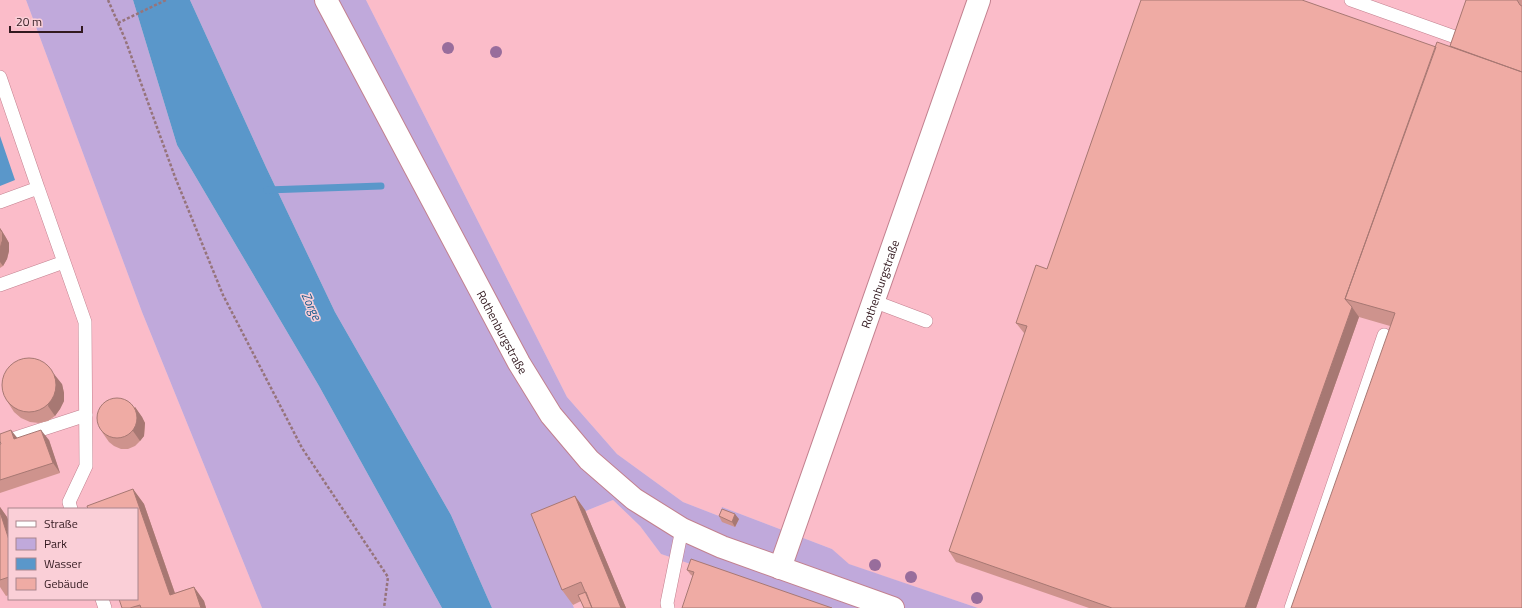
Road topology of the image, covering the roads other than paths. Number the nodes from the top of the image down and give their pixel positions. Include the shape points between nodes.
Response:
1 (326, 0) edge
2 (979, 0) edge
3 (1351, 0) edge
4 (1477, 45) edge
5 (0, 77) edge
6 (38, 188) junction
7 (0, 202) edge
8 (64, 262) junction
9 (0, 285) edge
10 (873, 301) junction
11 (926, 321) dead end
12 (1384, 335) dead end
13 (86, 415) junction
14 (0, 443) edge
15 (71, 508) edge
16 (682, 529) junction
17 (780, 568) junction
18 (668, 608) edge
19 (893, 608) edge
20 (1291, 608) edge

1 - 16 street, Rothenburgstraße via 519,363 551,415 590,460 634,499
2 - 10 street, Rothenburgstraße
3 - 4 lane
5 - 6 lane
6 - 7 lane
6 - 8 lane
8 - 9 lane
8 - 13 lane via 85,322
10 - 11 lane
10 - 17 street, Rothenburgstraße
12 - 20 lane
13 - 14 lane
13 - 15 lane via 86,466 69,502
16 - 17 street, Rothenburgstraße
16 - 18 lane
17 - 19 street, Rothenburgstraße

